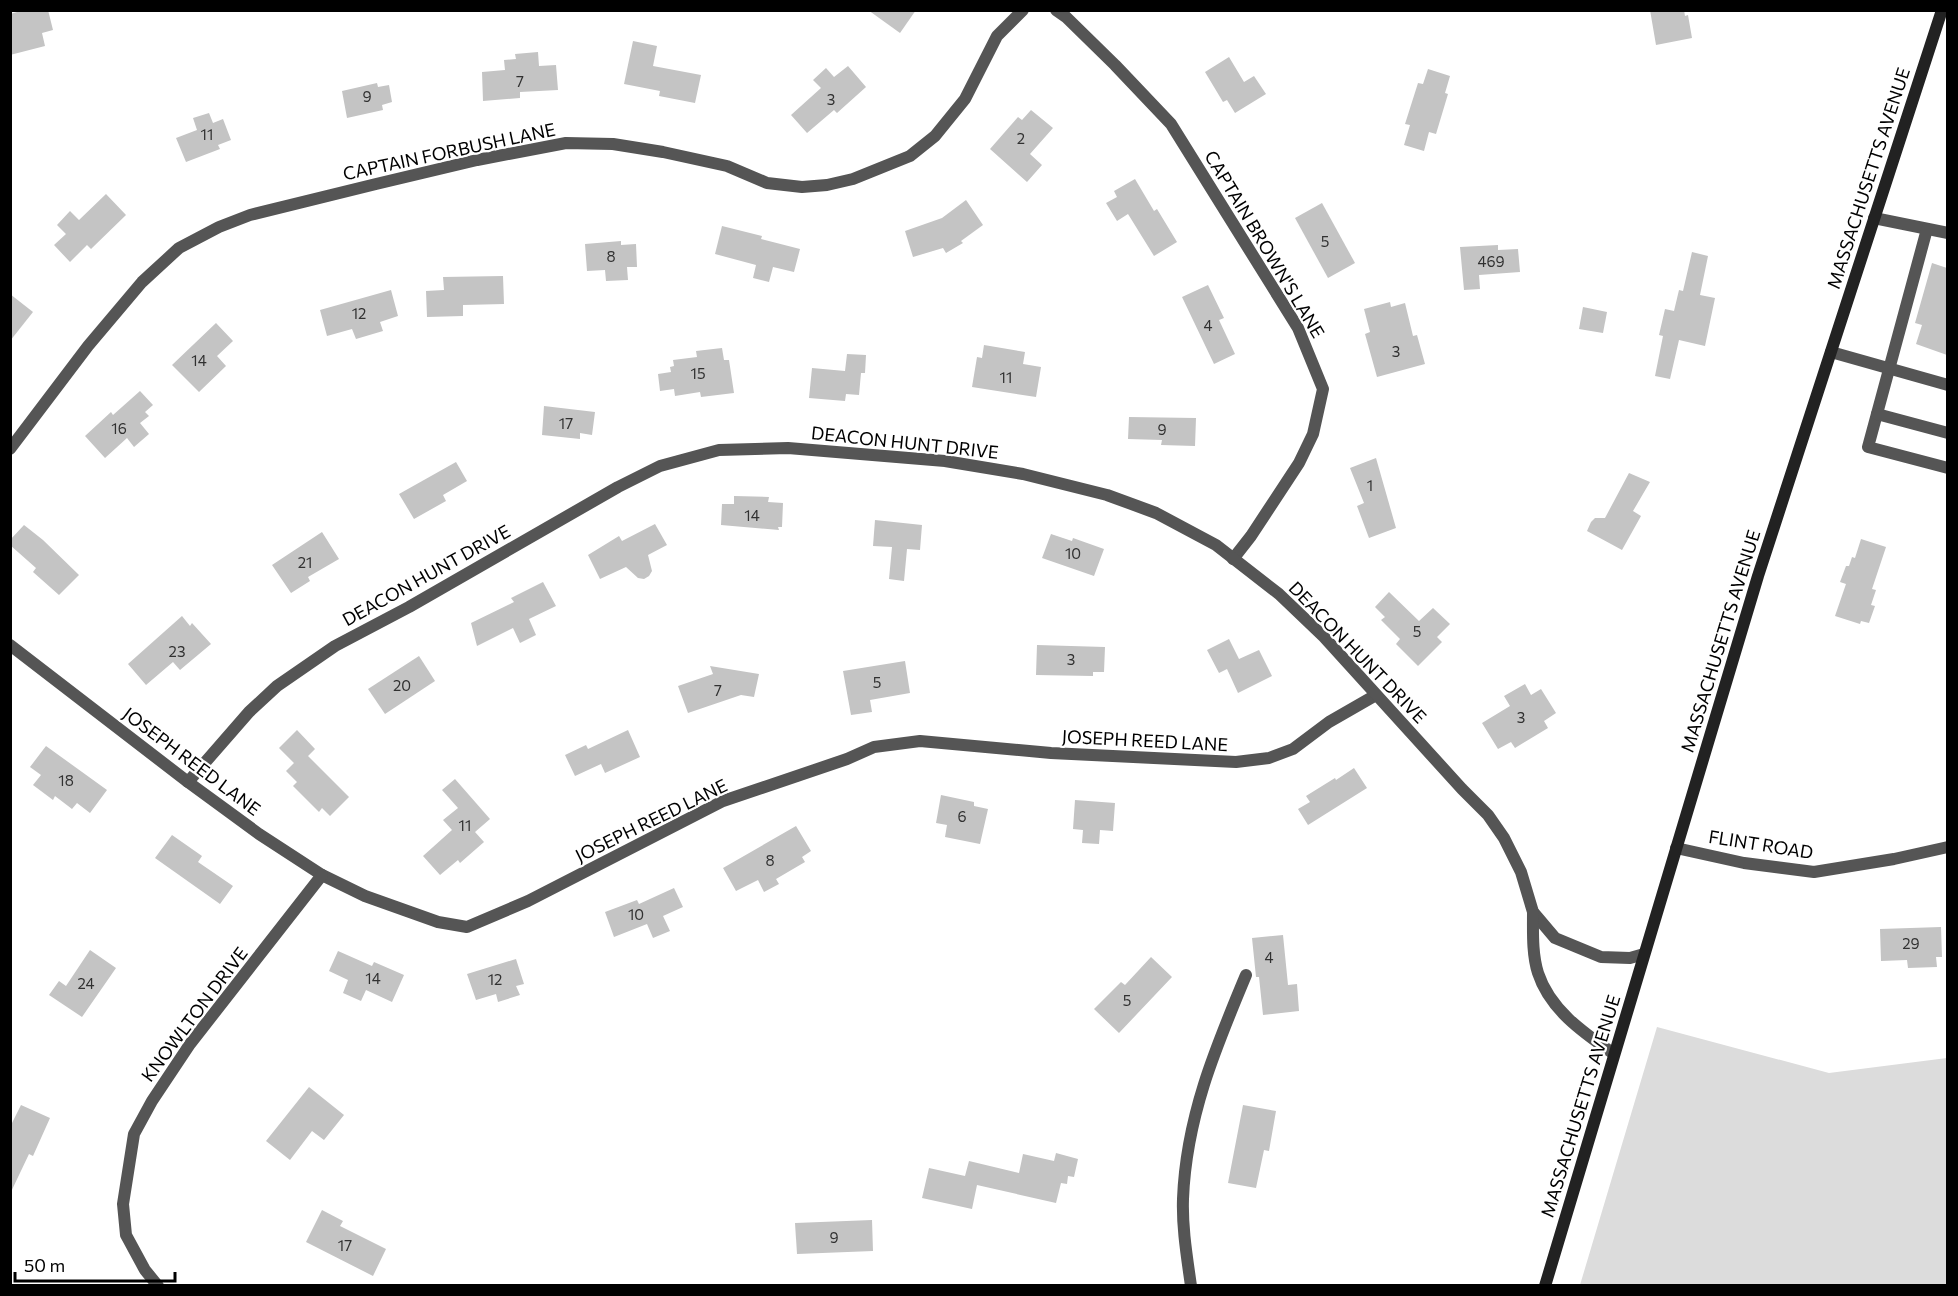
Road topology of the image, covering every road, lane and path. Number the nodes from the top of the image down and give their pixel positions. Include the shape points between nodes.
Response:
1 (1023, 10) edge
2 (1056, 10) edge
3 (1942, 11) edge
4 (1947, 11) edge
5 (1874, 218) junction
6 (1927, 229) junction
7 (1947, 233) edge
8 (1831, 352) junction
9 (1890, 369) junction
10 (1947, 385) edge
11 (1877, 414) junction
12 (1947, 433) edge
13 (10, 450) edge
14 (1947, 468) edge
15 (1233, 559) junction
16 (10, 645) edge
17 (1376, 694) junction
18 (188, 782) junction
19 (1947, 847) edge
20 (1676, 848) junction
21 (322, 875) junction
22 (1533, 912) junction
23 (1644, 954) junction
24 (1246, 975) dead end
25 (1614, 1054) junction
26 (158, 1286) edge
27 (1191, 1286) edge
28 (1545, 1286) edge

1 - 13 street, CAPTAIN FORBUSH LANE via 997,36 965,99 936,136 910,156 853,179 827,185 790,186 767,183 727,166 663,152 614,144 566,143 365,187 250,215 219,227 179,248 142,282
2 - 15 street, CAPTAIN BROWN'S LANE via 1171,124 1298,328 1323,389 1313,434 1299,463
3 - 4 street
3 - 5 main road, MASSACHUSETTS AVENUE
5 - 6 street
5 - 8 main road, MASSACHUSETTS AVENUE
6 - 7 street
6 - 9 street
8 - 9 street
8 - 20 main road, MASSACHUSETTS AVENUE
9 - 10 street
9 - 11 street
11 - 12 street
11 - 14 street via 1868,447
15 - 17 street, DEACON HUNT DRIVE via 1279,594
15 - 18 street, DEACON HUNT DRIVE via 1216,545 1156,513 1107,495 1023,474 945,461 840,451 719,450 660,466 618,486 335,646 256,706
16 - 18 street, JOSEPH REED LANE
17 - 21 street, JOSEPH REED LANE via 1293,749 1269,758 1236,762 1051,753 920,741 874,747 723,801 528,901 467,927 438,922 365,896
17 - 22 street, DEACON HUNT DRIVE via 1488,815 1521,872
18 - 21 street, JOSEPH REED LANE
19 - 20 street, FLINT ROAD via 1814,872 1744,863
20 - 23 main road, MASSACHUSETTS AVENUE
21 - 26 street, KNOWLTON DRIVE via 190,1044 134,1134 123,1204 126,1235
22 - 23 street, DEACON HUNT DRIVE via 1555,938 1601,957 1630,958
22 - 25 street, DEACON HUNT DRIVE via 1538,973 1552,1003
23 - 25 main road, MASSACHUSETTS AVENUE
24 - 27 street via 1201,1090 1189,1145 1183,1199
25 - 28 main road, MASSACHUSETTS AVENUE

